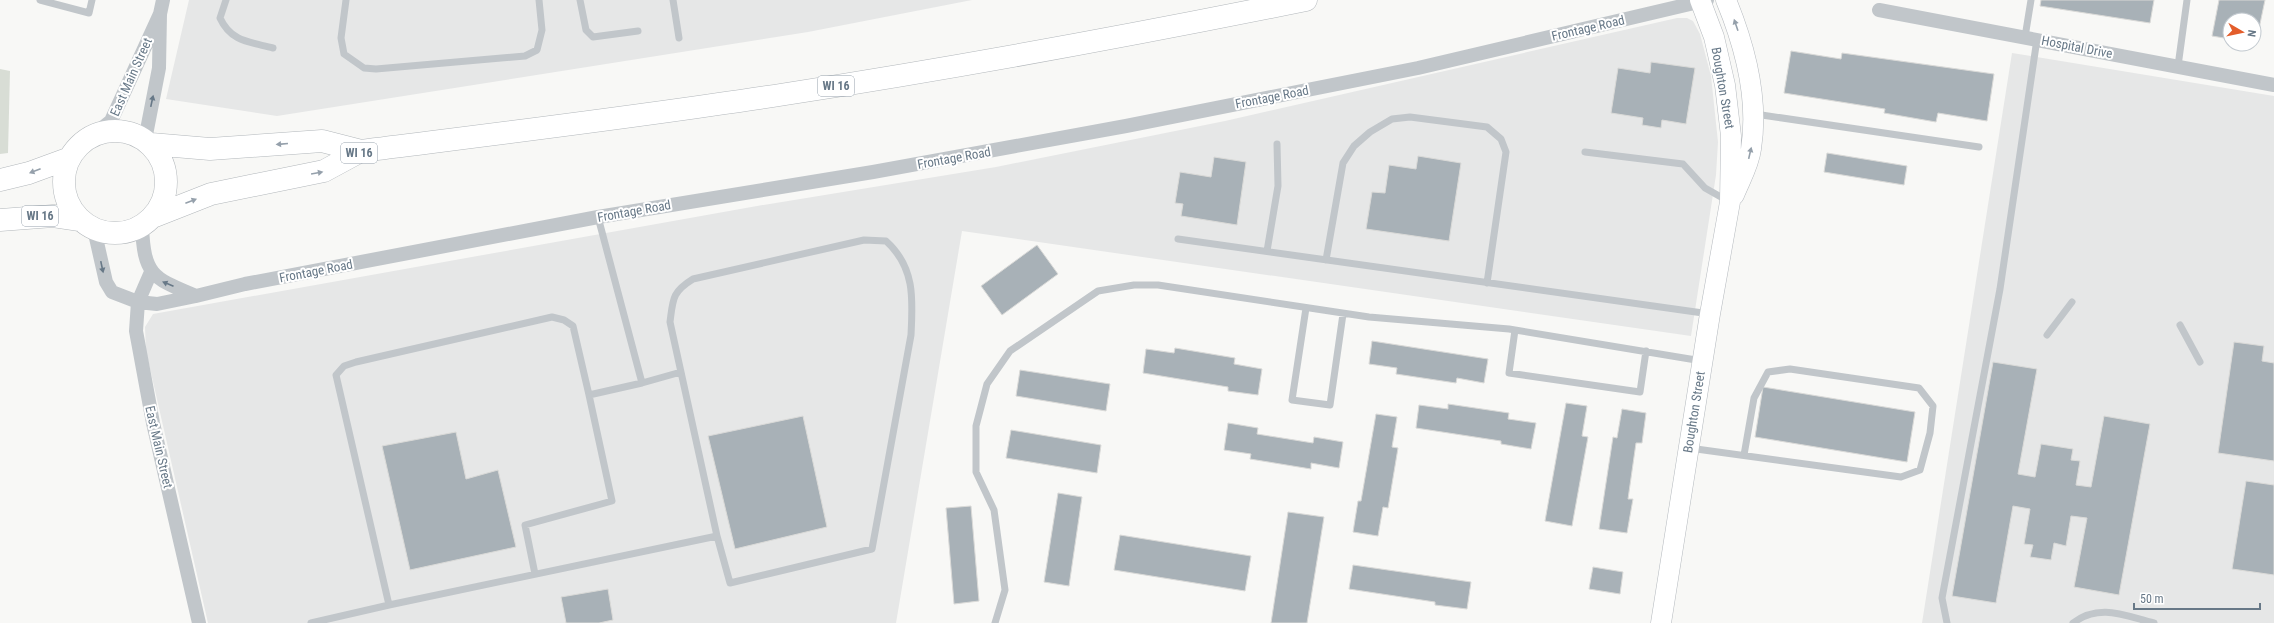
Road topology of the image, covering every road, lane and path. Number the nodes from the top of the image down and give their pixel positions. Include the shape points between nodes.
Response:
1 (40, 0) edge
2 (92, 0) edge
3 (226, 0) edge
4 (346, 0) edge
5 (539, 0) edge
6 (580, 0) edge
7 (673, 0) edge
8 (1306, 0) edge
9 (1726, 0) edge
10 (2031, 0) edge
11 (2187, 0) edge
12 (1703, 1) edge
13 (162, 7) edge
14 (1879, 10) dead end
15 (638, 31) dead end
16 (679, 38) dead end
17 (2031, 38) junction
18 (273, 48) dead end
19 (2178, 66) junction
20 (2274, 85) edge
21 (1753, 113) junction
22 (95, 134) junction
23 (148, 142) junction
24 (1277, 144) dead end
25 (1979, 147) dead end
26 (362, 152) junction
27 (1585, 152) dead end
28 (70, 158) junction
29 (0, 180) edge
30 (1730, 202) junction
31 (598, 218) junction
32 (0, 220) edge
33 (148, 221) junction
34 (87, 224) junction
35 (1178, 239) dead end
36 (1267, 252) junction
37 (1326, 260) junction
38 (151, 272) junction
39 (1487, 283) junction
40 (196, 296) junction
41 (138, 302) junction
42 (2072, 302) dead end
43 (1306, 308) junction
44 (1343, 314) junction
45 (1710, 314) junction
46 (2180, 324) dead end
47 (1515, 330) junction
48 (2047, 336) dead end
49 (1646, 351) junction
50 (1702, 361) junction
51 (2200, 362) dead end
52 (681, 372) junction
53 (642, 383) junction
54 (589, 395) junction
55 (1689, 448) junction
56 (1744, 455) junction
57 (717, 536) junction
58 (535, 574) junction
59 (389, 605) junction
60 (199, 623) edge
61 (311, 623) edge
62 (995, 623) edge
63 (1661, 623) edge
64 (1947, 623) edge
65 (2074, 623) edge
66 (2154, 623) edge

1 - 2 lane via 89,13
3 - 18 lane via 220,18 225,29 235,38
4 - 5 lane via 341,38 344,54 364,68 376,69 525,56 537,50 541,39
6 - 15 lane via 586,30 593,37
7 - 16 lane
8 - 26 highway, WI 16 via 1037,52 787,94
21 -> 9 street, Boughton Street via 1745,53
10 - 17 lane
11 - 19 lane
12 - 30 street, Boughton Street via 1719,55 1728,103 1731,136
12 - 31 street, Frontage Road via 1418,68 1142,123
13 - 22 street, East Main Street via 111,122
23 -> 13 street, East Main Street via 159,68
14 - 17 street, Hospital Drive
17 - 19 street, Hospital Drive
17 - 64 lane via 2000,289 1942,598
19 - 20 street, Hospital Drive
21 - 25 lane
30 -> 21 street, Boughton Street via 1751,150
22 - 23 highway via 129,132
22 - 28 highway via 80,144
26 -> 23 highway, WI 16 via 322,140 210,149
23 - 33 highway via 165,168 167,185 163,201
24 - 36 lane via 1278,186
33 -> 26 highway, WI 16 via 211,194 324,171
27 - 30 lane via 1683,164 1705,188
28 -> 29 highway via 29,173
28 - 34 highway via 64,174 65,191 70,207
30 - 45 street, Boughton Street
31 - 40 street, Frontage Road via 245,284
31 - 53 lane
32 - 34 highway, WI 16 via 53,216
33 - 34 highway via 127,233 110,234
33 - 38 street via 143,251
34 -> 41 street, Frontage Road via 106,282 112,292
35 - 36 lane
36 - 37 lane
37 - 39 lane
37 - 39 lane via 1343,162 1354,146 1370,132 1392,119 1410,117 1487,127 1501,139 1506,152
40 -> 38 street via 161,281
38 - 41 street, East Main Street
39 - 45 lane
40 - 41 street, Frontage Road via 157,304
41 - 60 street, East Main Street via 136,331 145,381
42 - 48 lane
43 - 44 lane
43 - 44 lane via 1292,400 1330,405
43 - 62 lane via 1158,285 1134,285 1098,291 1010,351 987,384 976,426 976,472 994,510 1005,590
44 - 47 lane
45 - 50 street, Boughton Street
46 - 51 lane
47 - 49 lane
47 - 49 lane via 1509,373 1640,392
49 - 50 lane
50 - 55 street, Boughton Street
52 - 53 lane
52 - 57 lane
52 - 57 lane via 670,322 673,301 679,288 693,279 864,240 886,241 899,253 908,274 913,303 911,334 872,549 730,583
53 - 54 lane
54 - 58 lane via 612,501 525,525
54 - 59 lane via 573,326 552,317 344,366 336,375
55 - 56 lane
55 - 63 street, Boughton Street
56 - 56 lane via 1901,477 1920,470 1930,434 1933,406 1919,388 1790,369 1768,372 1754,398
57 - 58 lane
58 - 59 lane
59 - 61 lane
65 - 66 lane via 2084,615 2105,611

